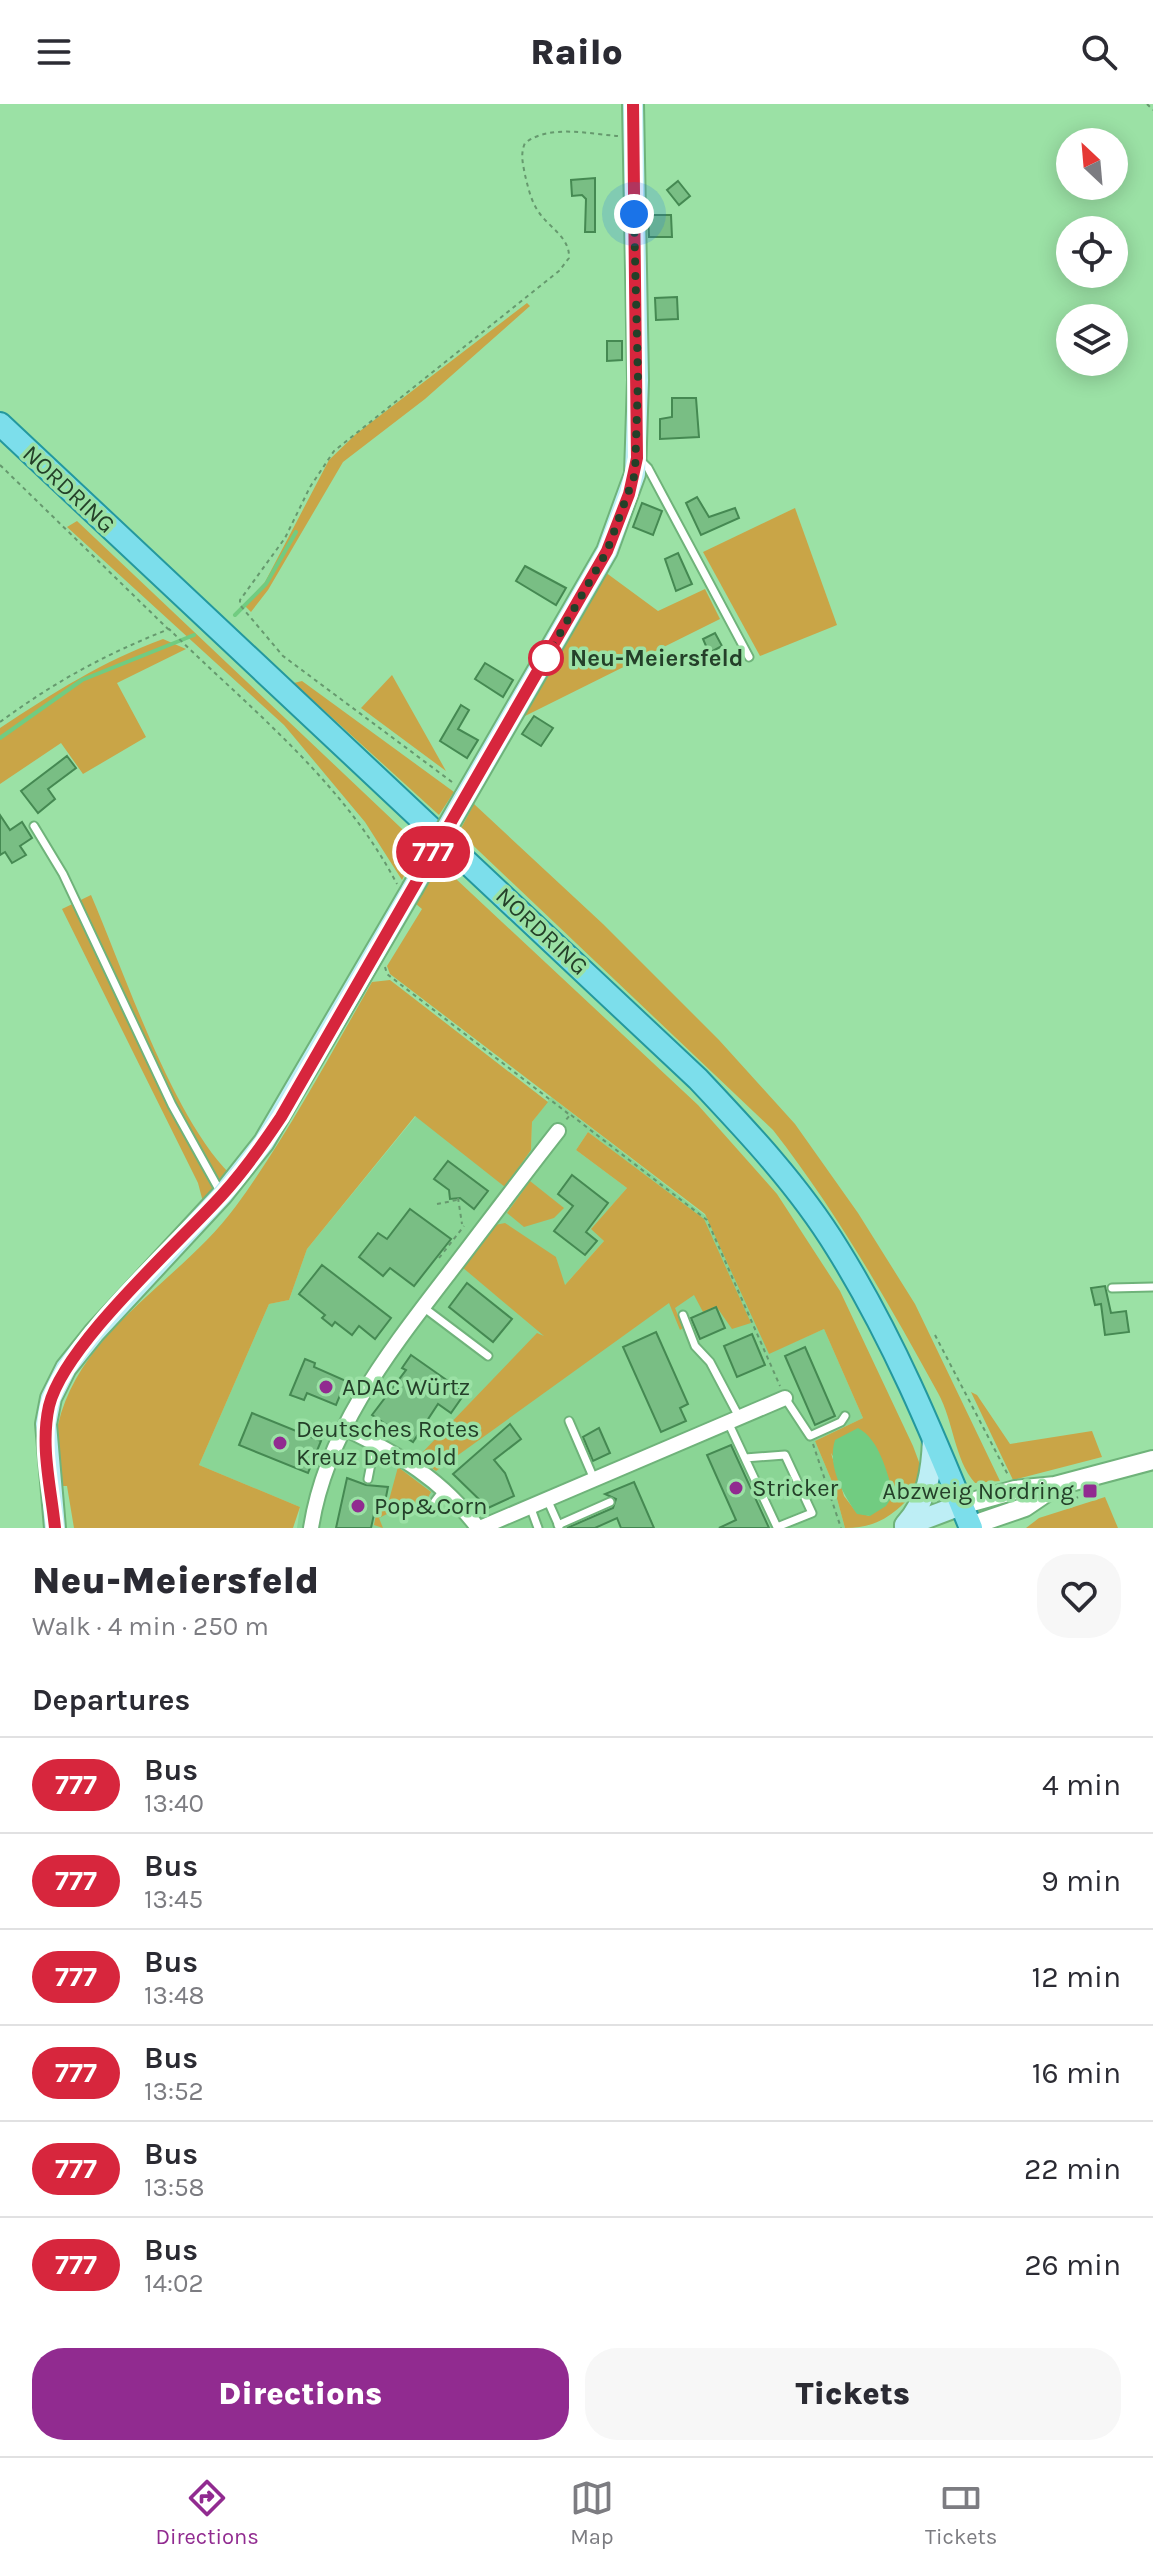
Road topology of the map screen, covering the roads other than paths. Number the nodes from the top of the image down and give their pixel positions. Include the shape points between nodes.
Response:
1 (633, 104) edge
2 (0, 424) edge
3 (637, 458) junction
4 (749, 657) dead end
5 (34, 826) dead end
6 (558, 1131) road end
7 (222, 1195) junction
8 (1153, 1287) edge
9 (1112, 1288) dead end
10 (423, 1307) junction
11 (683, 1315) dead end
12 (488, 1356) dead end
13 (785, 1398) joint
14 (845, 1416) dead end
15 (733, 1417) junction
16 (569, 1421) dead end
17 (346, 1429) junction
18 (933, 1438) junction
19 (375, 1443) junction
20 (745, 1458) junction
21 (1153, 1460) edge
22 (368, 1479) dead end
23 (594, 1479) junction
24 (444, 1489) junction
25 (547, 1499) junction
26 (1020, 1499) junction
27 (610, 1502) dead end
28 (530, 1506) junction
29 (429, 1509) dead end
30 (966, 1522) edge
31 (559, 1526) edge
32 (903, 1527) edge
33 (55, 1528) edge
34 (311, 1528) edge
35 (479, 1528) edge
36 (538, 1528) edge
37 (1007, 1528) edge

1 - 3 main road
2 - 18 main road, NORDRING via 687,1068 754,1138 836,1246 875,1312
3 - 4 lane via 648,468
3 - 7 main road, bridge via 607,551 281,1117
5 - 7 lane via 63,874 172,1105
6 - 10 street
7 - 33 main road via 94,1333 57,1385 45,1436
8 - 9 lane
10 - 12 lane
10 - 17 street via 374,1371
11 - 15 lane
13 - 14 lane via 810,1436
13 - 15 street
15 - 20 lane
15 - 23 street
16 - 23 lane
17 - 19 street
17 - 34 street via 319,1491
18 - 30 main road, NORDRING
18 - 32 main road via 926,1492
19 - 22 lane
19 - 24 street via 409,1460
20 - 20 lane via 777,1527 812,1513 785,1455
21 - 26 street
23 - 25 street
24 - 29 lane
24 - 35 street
25 - 28 street
25 - 31 lane
26 - 30 street
26 - 37 street
27 - 31 lane
28 - 35 street
28 - 36 lane
30 - 32 main road

